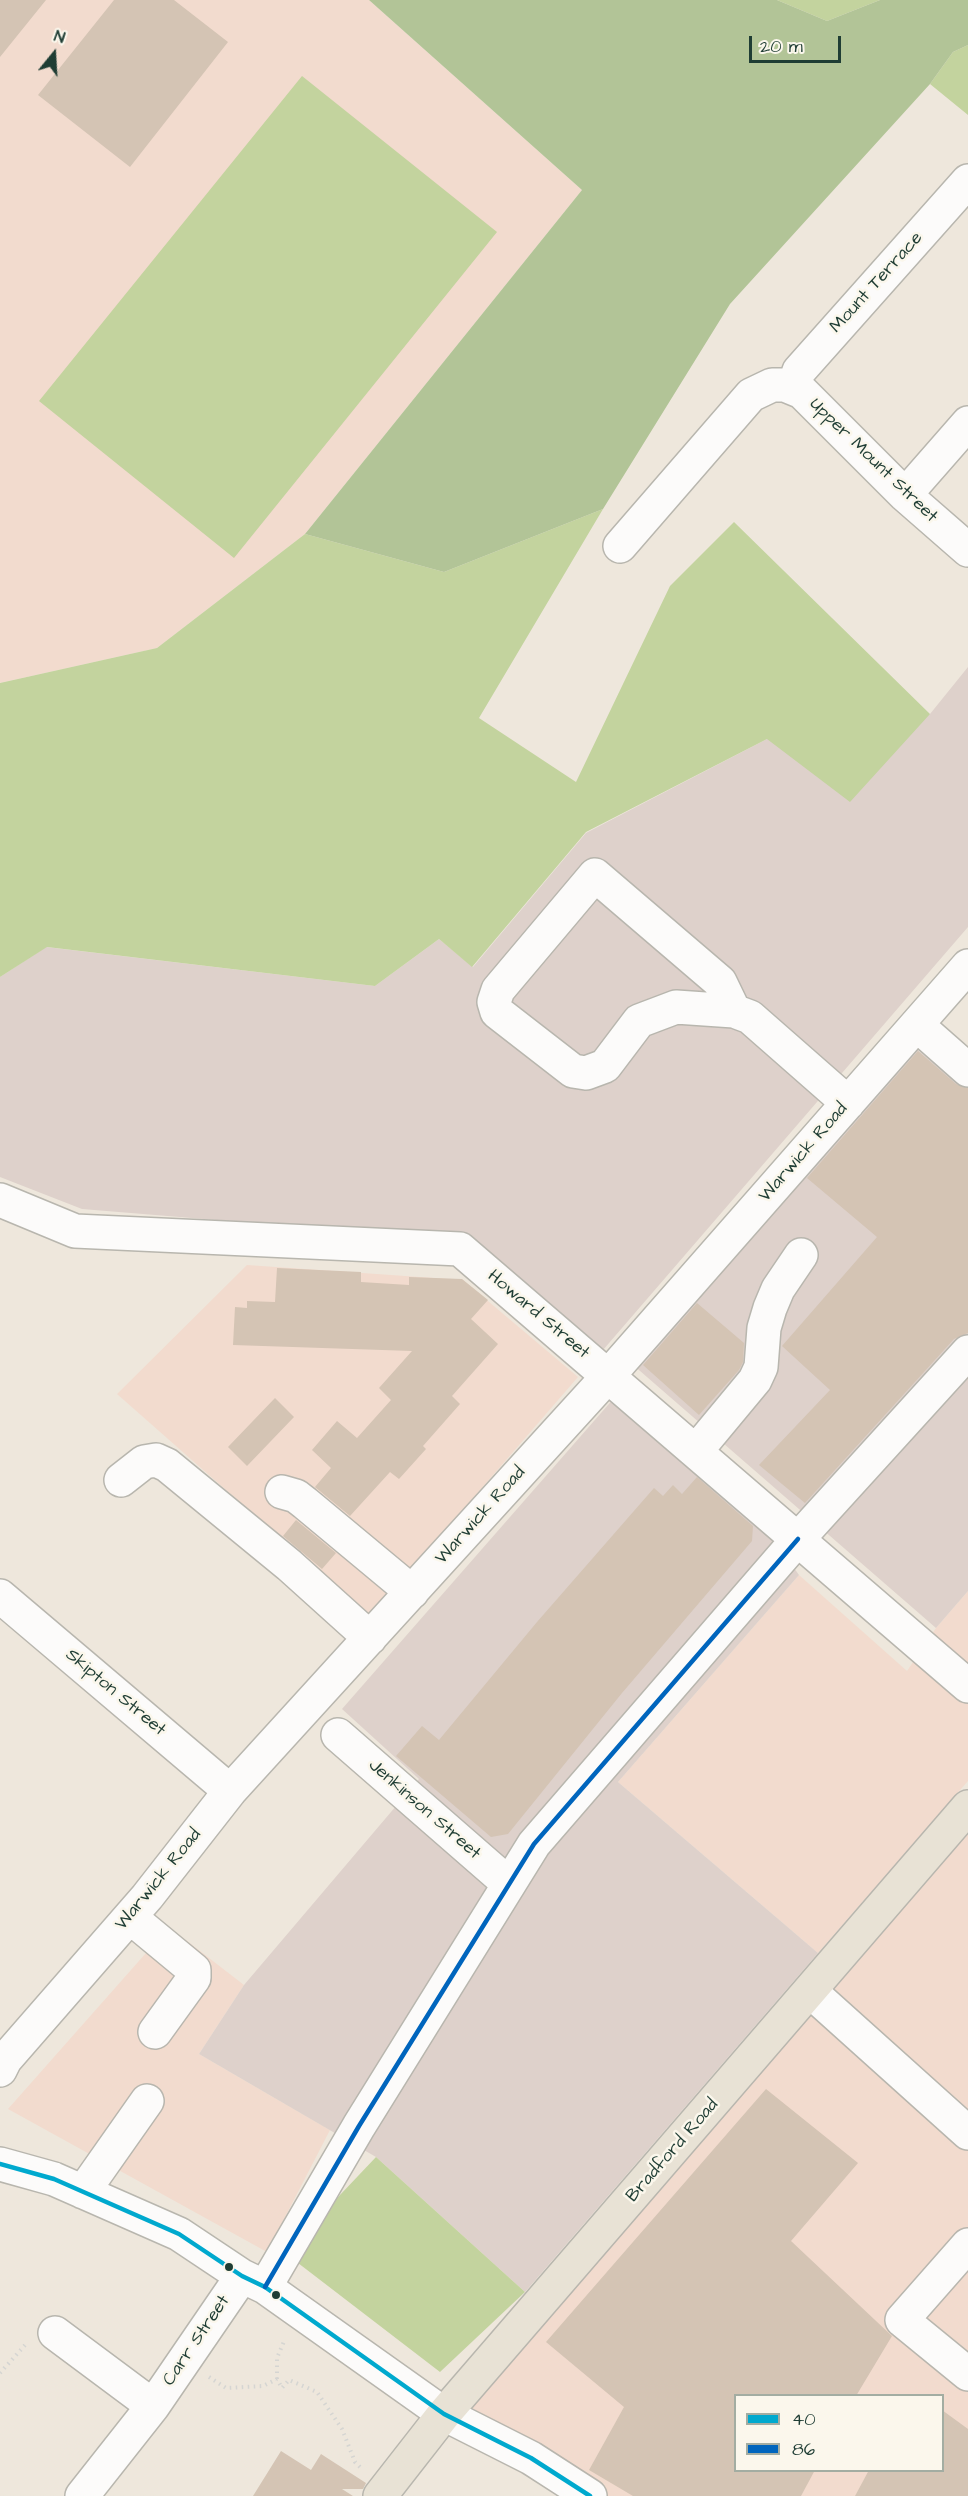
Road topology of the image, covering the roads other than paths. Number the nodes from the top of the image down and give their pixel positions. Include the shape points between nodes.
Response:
1 (968, 181) edge
2 (968, 210) edge
3 (789, 388) junction
4 (968, 423) edge
5 (905, 495) junction
6 (620, 546) dead end
7 (968, 550) edge
8 (968, 966) edge
9 (721, 1001) junction
10 (918, 1024) junction
11 (968, 1070) edge
12 (848, 1103) junction
13 (0, 1200) edge
14 (801, 1255) dead end
15 (968, 1352) edge
16 (609, 1375) junction
17 (696, 1451) junction
18 (121, 1480) dead end
19 (282, 1492) dead end
20 (798, 1539) junction
21 (412, 1592) junction
22 (0, 1596) edge
23 (370, 1638) junction
24 (968, 1686) edge
25 (338, 1735) dead end
26 (230, 1791) junction
27 (968, 1807) edge
28 (509, 1884) junction
29 (130, 1917) junction
30 (810, 1991) junction
31 (155, 2032) dead end
32 (0, 2070) edge
33 (147, 2101) dead end
34 (968, 2133) edge
35 (0, 2164) edge
36 (83, 2192) junction
37 (968, 2245) edge
38 (254, 2281) junction
39 (55, 2333) dead end
40 (968, 2374) edge
41 (153, 2406) junction
42 (444, 2414) junction
43 (381, 2494) edge
44 (82, 2496) edge
45 (590, 2496) edge

1 - 3 street, Mount Terrace via 798,371
2 - 3 street
3 - 5 street, Upper Mount Street
3 - 6 street via 751,395
4 - 5 street
5 - 7 street, Upper Mount Street
8 - 10 street, Warwick Road
9 - 9 street via 676,1007 639,1021 605,1066 586,1074 573,1071 497,1012 494,1002 498,990 595,875
9 - 12 street via 750,1017
10 - 11 street
10 - 12 street, Warwick Road
12 - 16 street, Warwick Road
13 - 16 street, Howard Street via 75,1231 460,1249
14 - 17 street via 770,1308 761,1367 755,1380
15 - 20 street, Carr Street
16 - 17 street, Howard Street
16 - 21 street, Warwick Road
17 - 20 street, Howard Street
18 - 23 street via 144,1462 156,1460 167,1465
19 - 21 street via 305,1503
20 - 24 street, Howard Street
20 - 28 street, Carr Street via 534,1844
21 - 23 street, Warwick Road
22 - 26 street, Skipton Street
23 - 26 street, Warwick Road
25 - 28 street, Jenkinson Street
26 - 29 street, Warwick Road
27 - 30 main road, Bradford Road
28 - 38 street, Carr Street via 359,2126
29 - 31 street via 194,1970 194,1978
29 - 32 street, Warwick Road
30 - 34 street
30 - 42 main road, Bradford Road
33 - 36 street
35 - 36 street
36 - 38 street via 179,2234
37 - 40 street via 902,2320
38 - 41 street, Carr Street via 184,2360
38 - 42 street
39 - 41 street, Carr Street
41 - 44 street, Carr Street
42 - 43 main road, Bradford Road
42 - 45 street via 531,2458

